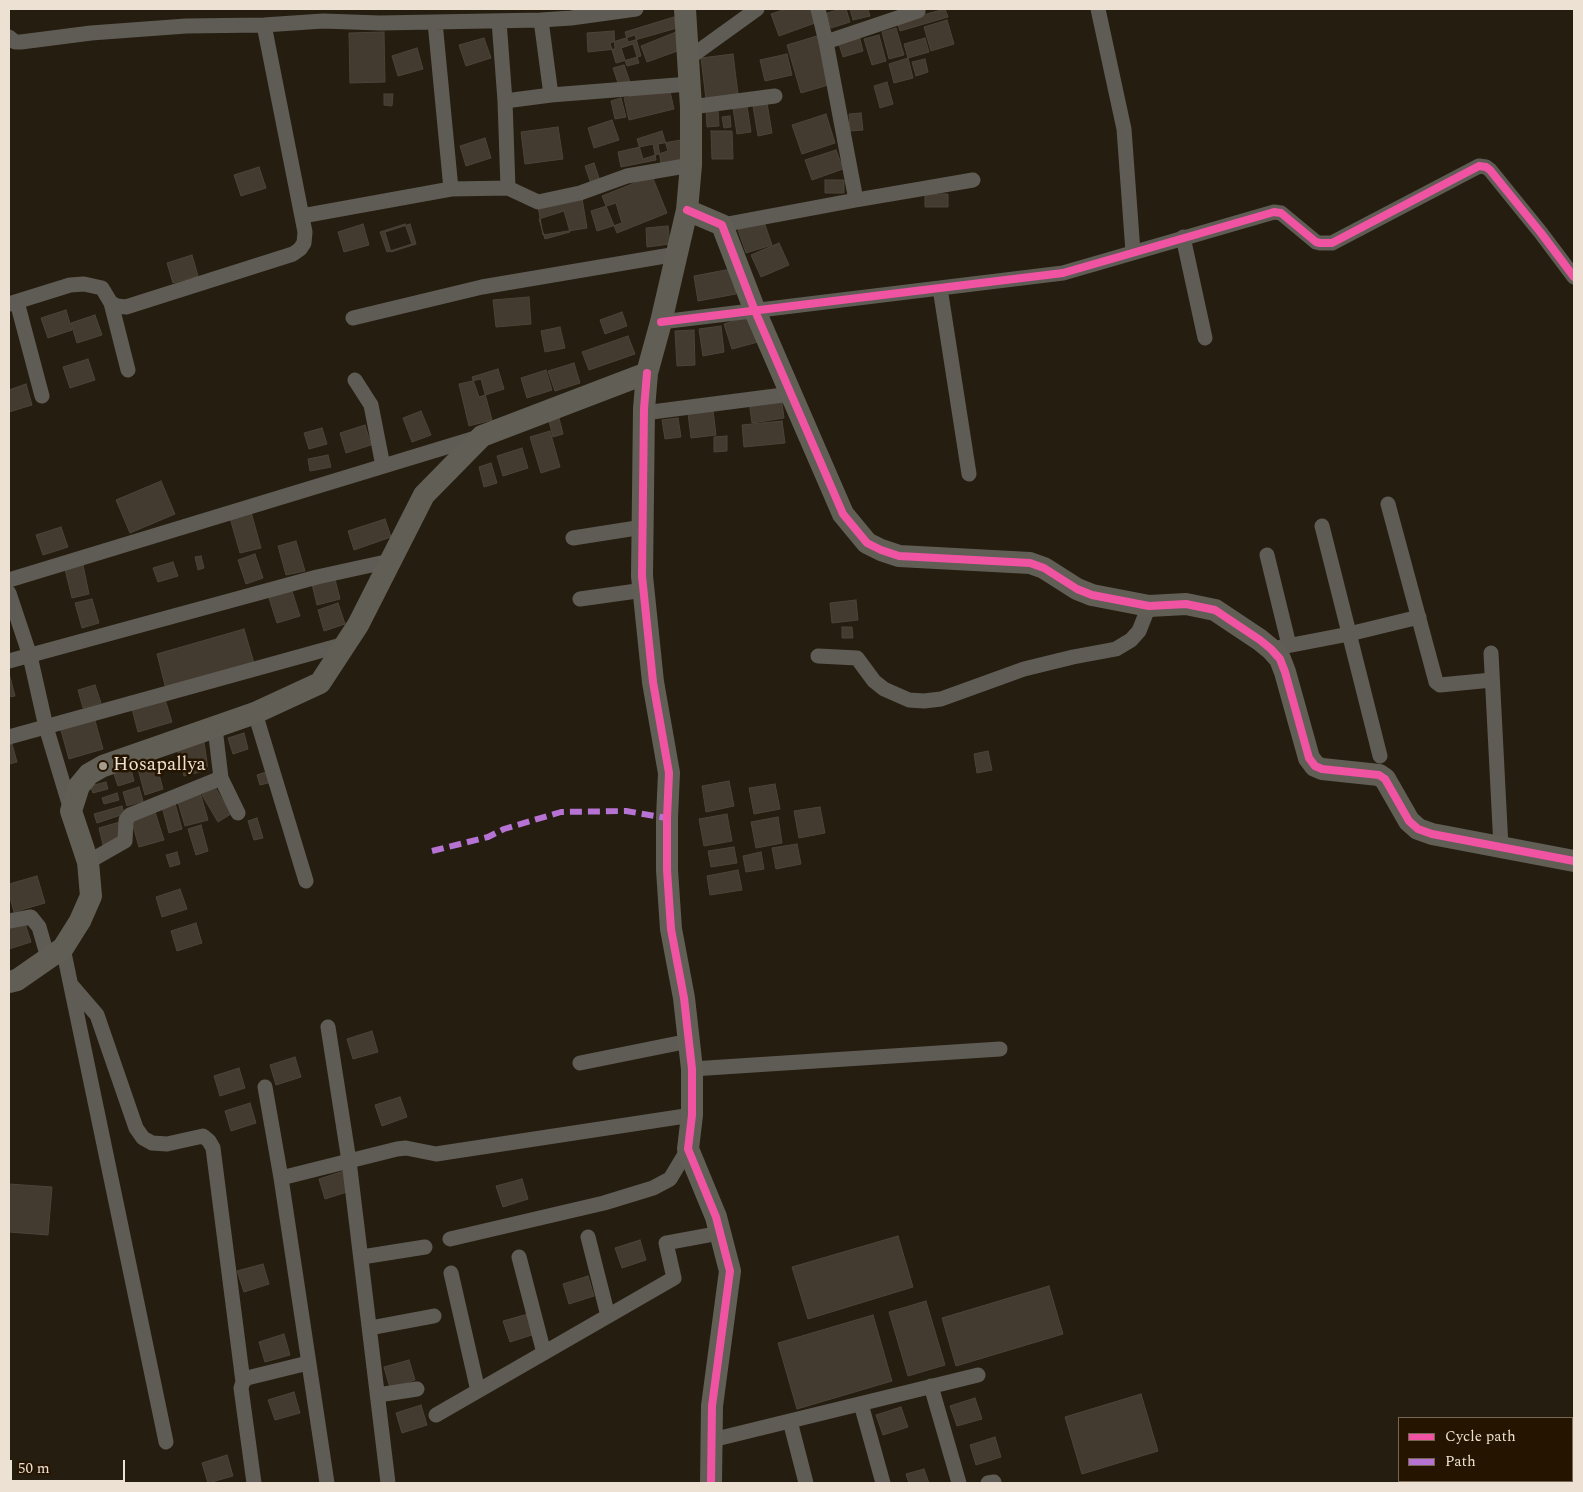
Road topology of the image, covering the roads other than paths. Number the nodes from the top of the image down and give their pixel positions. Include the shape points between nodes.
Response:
1 (636, 9) edge
2 (685, 9) edge
3 (757, 9) edge
4 (818, 9) edge
5 (1098, 9) edge
6 (918, 11) dead end
7 (322, 15) edge
8 (379, 16) edge
9 (541, 20) junction
10 (499, 21) junction
11 (435, 22) junction
12 (264, 25) junction
13 (9, 37) edge
14 (826, 42) junction
15 (689, 58) junction
16 (689, 84) junction
17 (551, 95) junction
18 (775, 96) dead end
19 (505, 101) junction
20 (691, 107) junction
21 (691, 165) junction
22 (974, 180) dead end
23 (508, 188) junction
24 (450, 189) junction
25 (856, 200) junction
26 (687, 210) junction
27 (302, 216) junction
28 (722, 225) junction
29 (1183, 238) junction
30 (1133, 252) junction
31 (677, 254) junction
32 (1574, 277) edge
33 (940, 288) junction
34 (13, 303) edge
35 (111, 304) junction
36 (755, 311) junction
37 (353, 318) dead end
38 (661, 322) junction
39 (1205, 338) dead end
40 (128, 370) dead end
41 (647, 373) junction
42 (355, 380) dead end
43 (791, 394) junction
44 (42, 396) dead end
45 (644, 413) junction
46 (482, 436) junction
47 (383, 466) junction
48 (969, 474) dead end
49 (1388, 504) dead end
50 (1322, 526) dead end
51 (643, 527) junction
52 (573, 538) dead end
53 (1267, 555) dead end
54 (390, 561) junction
55 (9, 580) edge
56 (644, 590) junction
57 (9, 593) edge
58 (580, 599) dead end
59 (1149, 606) junction
60 (1419, 617) junction
61 (1350, 634) junction
62 (345, 644) junction
63 (1280, 647) junction
64 (1491, 652) dead end
65 (30, 656) junction
66 (818, 656) dead end
67 (9, 661) edge
68 (1492, 680) junction
69 (255, 713) junction
70 (46, 727) junction
71 (216, 728) junction
72 (9, 738) edge
73 (1380, 756) dead end
74 (221, 778) junction
75 (72, 811) junction
76 (238, 813) dead end
77 (1501, 847) junction
78 (1574, 861) edge
79 (88, 862) junction
80 (306, 881) dead end
81 (9, 921) edge
82 (56, 953) junction
83 (9, 982) edge
84 (71, 985) junction
85 (328, 1027) dead end
86 (689, 1041) junction
87 (1000, 1049) dead end
88 (580, 1063) dead end
89 (692, 1069) junction
90 (265, 1087) dead end
91 (692, 1115) junction
92 (688, 1149) junction
93 (349, 1161) junction
94 (281, 1178) junction
95 (720, 1233) junction
96 (588, 1237) dead end
97 (450, 1239) dead end
98 (425, 1247) dead end
99 (362, 1257) junction
100 (518, 1257) dead end
101 (451, 1273) dead end
102 (434, 1316) dead end
103 (608, 1316) junction
104 (370, 1328) junction
105 (544, 1353) junction
106 (308, 1363) junction
107 (978, 1375) dead end
108 (242, 1382) junction
109 (931, 1386) junction
110 (417, 1389) dead end
111 (478, 1391) junction
112 (378, 1395) junction
113 (861, 1404) junction
114 (436, 1415) dead end
115 (790, 1421) junction
116 (712, 1440) junction
117 (166, 1442) dead end
118 (254, 1483) edge
119 (327, 1483) edge
120 (388, 1483) edge
121 (711, 1483) edge
122 (806, 1483) edge
123 (883, 1483) edge
124 (959, 1483) edge

1 - 9 street
2 - 15 street
3 - 15 street
4 - 14 street
5 - 30 street via 1124,129
6 - 14 street
7 - 8 street
7 - 12 street
8 - 11 street
9 - 10 street
9 - 17 street
10 - 11 street
10 - 19 street
11 - 24 street
12 - 13 street via 186,26 21,42
12 - 27 street
14 - 25 street
15 - 16 street
16 - 17 street
16 - 20 street
17 - 19 street
18 - 20 street
19 - 23 street
20 - 21 street
21 - 23 street via 627,176 580,193 538,202
21 - 26 street
22 - 25 street
23 - 24 street
24 - 27 street
25 - 28 street
26 - 28 street
26 - 31 street
27 - 35 street via 304,243 292,254 126,307
28 - 36 street
29 - 30 street
29 - 32 street via 1274,212 1280,213 1316,242 1332,243 1479,166 1490,170
29 - 39 street
30 - 33 street via 1063,273
31 - 37 street via 482,288
31 - 38 street
33 - 36 street
33 - 48 street
34 - 35 street via 70,285 84,284 102,288
34 - 44 street
35 - 40 street
36 - 38 street
36 - 43 street
38 - 41 street
41 - 45 street
41 - 46 street
42 - 47 street via 371,405
43 - 45 street
43 - 59 street via 843,514 866,543 899,556 1030,563 1092,595
45 - 51 street
46 - 47 street
46 - 54 street via 424,495
47 - 55 street
49 - 60 street
50 - 61 street
51 - 52 street
51 - 56 street
53 - 63 street
54 - 62 street
54 - 65 street via 317,577
56 - 58 street
56 - 86 street via 653,682 669,773 667,870
57 - 65 street
59 - 63 street via 1186,604 1215,610
59 - 66 street via 1139,631 1132,640 1116,649 1024,669 924,702 909,700 874,682 857,658
60 - 61 street
60 - 68 street via 1436,682 1440,686
61 - 63 street
61 - 73 street
62 - 69 street via 320,683
62 - 70 street
63 - 77 street via 1280,659 1311,762 1322,769 1379,775 1385,779 1409,821 1418,829
64 - 68 street
65 - 67 street
65 - 70 street
68 - 77 street
69 - 71 street
69 - 80 street
70 - 72 street
70 - 75 street
71 - 74 street
71 - 75 street via 103,766 89,774 79,786
74 - 76 street
74 - 79 street via 130,815 126,820 125,841
75 - 79 street
77 - 78 street
79 - 82 street via 91,896 80,921
81 - 82 street via 31,917
82 - 83 street
82 - 84 street
84 - 108 street via 97,1015 136,1128 143,1138 152,1143 167,1144 203,1136 213,1148
84 - 117 street
85 - 93 street
86 - 88 street
86 - 89 street
87 - 89 street
89 - 91 street
90 - 94 street
91 - 92 street
91 - 93 street via 436,1154 397,1149
92 - 95 street
92 - 97 street via 670,1179 653,1188 604,1203
93 - 94 street
93 - 99 street
94 - 106 street
95 - 103 street via 666,1243 674,1278
95 - 116 street via 730,1271 712,1406
96 - 103 street
98 - 99 street
99 - 104 street
100 - 105 street
101 - 111 street
102 - 104 street
103 - 105 street
104 - 112 street
105 - 111 street
106 - 108 street
106 - 119 street
107 - 109 street
108 - 118 street
109 - 113 street
109 - 124 street
110 - 112 street
111 - 114 street
112 - 120 street
113 - 115 street
113 - 123 street
115 - 116 street
115 - 122 street
116 - 121 street

